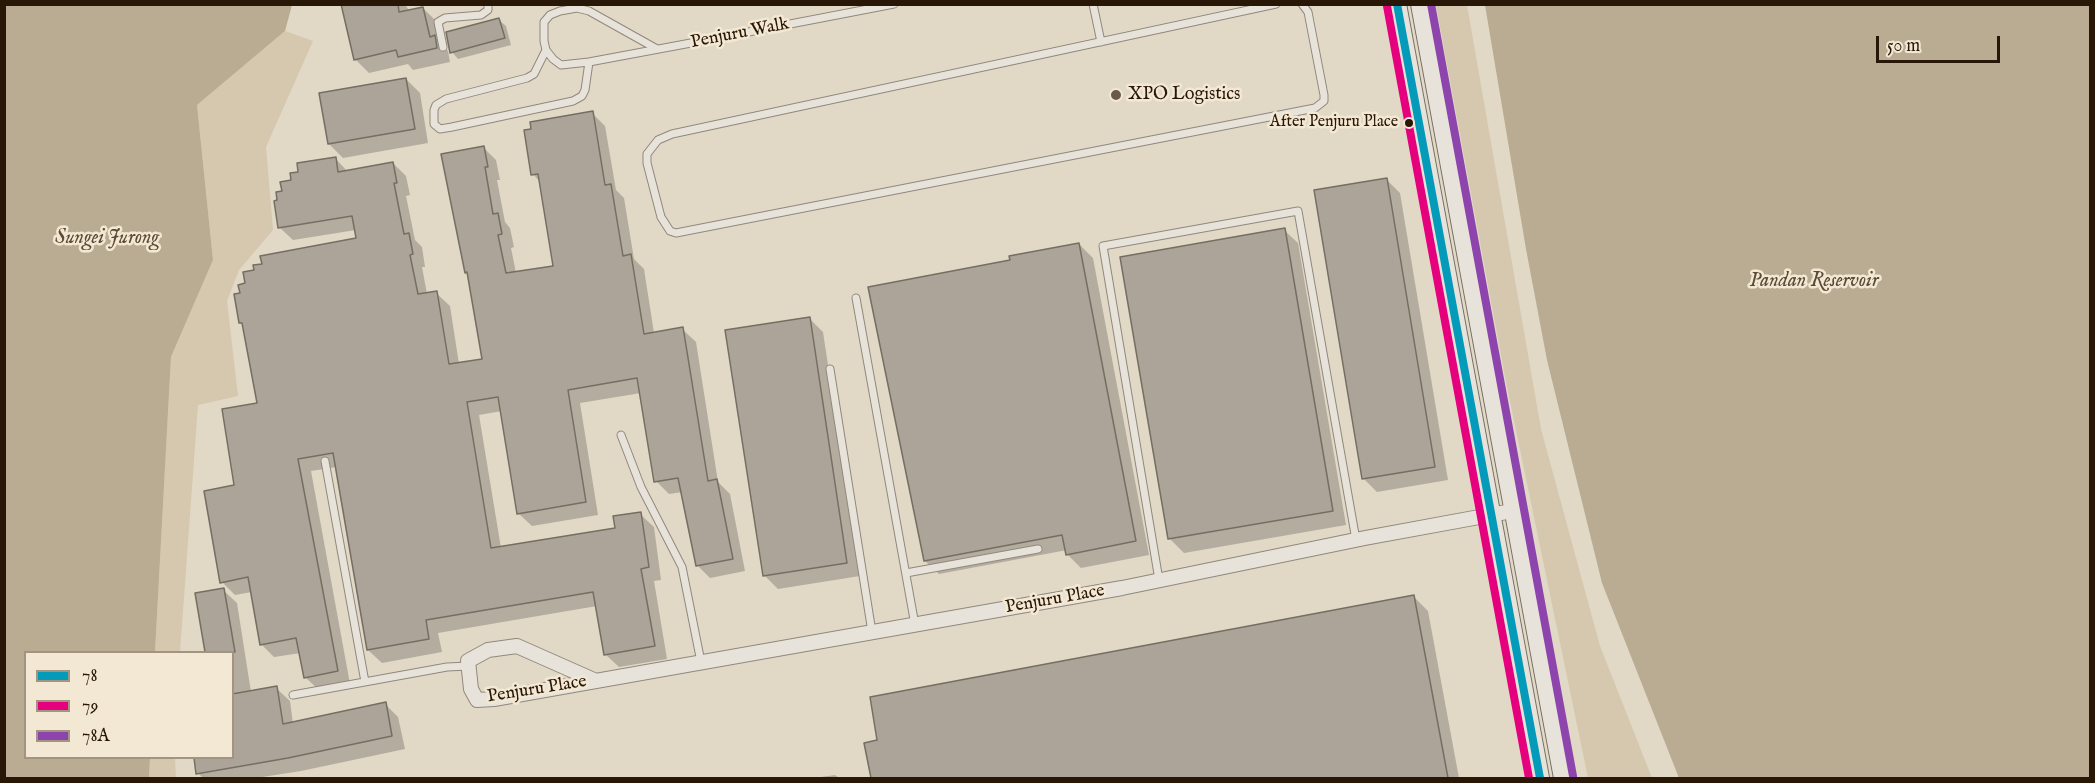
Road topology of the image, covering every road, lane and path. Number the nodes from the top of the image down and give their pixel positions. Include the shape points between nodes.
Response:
1 (488, 4) edge
2 (894, 4) edge
3 (1093, 4) edge
4 (1276, 4) edge
5 (1302, 4) edge
6 (1397, 4) edge
7 (1420, 4) edge
8 (588, 8) edge
9 (1101, 42) junction
10 (443, 47) dead end
11 (657, 49) junction
12 (546, 50) junction
13 (590, 62) junction
14 (856, 298) dead end
15 (830, 369) dead end
16 (621, 435) dead end
17 (325, 461) dead end
18 (1512, 511) junction
19 (1490, 515) junction
20 (1356, 540) junction
21 (1038, 549) dead end
22 (906, 573) junction
23 (1159, 580) junction
24 (915, 625) junction
25 (872, 632) junction
26 (701, 662) junction
27 (469, 666) junction
28 (596, 681) junction
29 (365, 682) junction
30 (293, 694) dead end
31 (1540, 778) edge
32 (1563, 778) edge

1 - 10 lane via 488,10 481,15 438,22
2 - 11 lane, Penjuru Walk
3 - 9 lane
4 - 9 lane
5 - 9 lane via 1308,12 1324,95 1324,101 1315,108 676,232 670,231 661,217 647,154 658,140 672,134
6 - 19 main road
7 - 18 main road
8 - 11 lane
8 - 12 lane via 550,15 544,22
11 - 13 lane, Penjuru Walk
12 - 13 lane, Penjuru Walk via 561,65
12 - 13 lane via 534,74 527,78 436,105 434,124 440,129 452,128 573,101 585,90
14 - 22 lane
15 - 25 lane
16 - 26 lane via 641,487 682,567
17 - 29 lane
18 - 19 street, Penjuru Place
18 - 32 main road
19 - 20 street, Penjuru Place
19 - 31 main road
20 - 23 street, Penjuru Place
20 - 23 lane via 1298,211 1103,246
21 - 22 lane
22 - 24 lane
23 - 24 street, Penjuru Place
24 - 25 street, Penjuru Place
25 - 26 street, Penjuru Place
26 - 28 street, Penjuru Place
27 - 28 street, Penjuru Place via 468,661 488,650 518,646
27 - 28 street, Penjuru Place via 471,689 477,700
27 - 29 lane
29 - 30 lane

